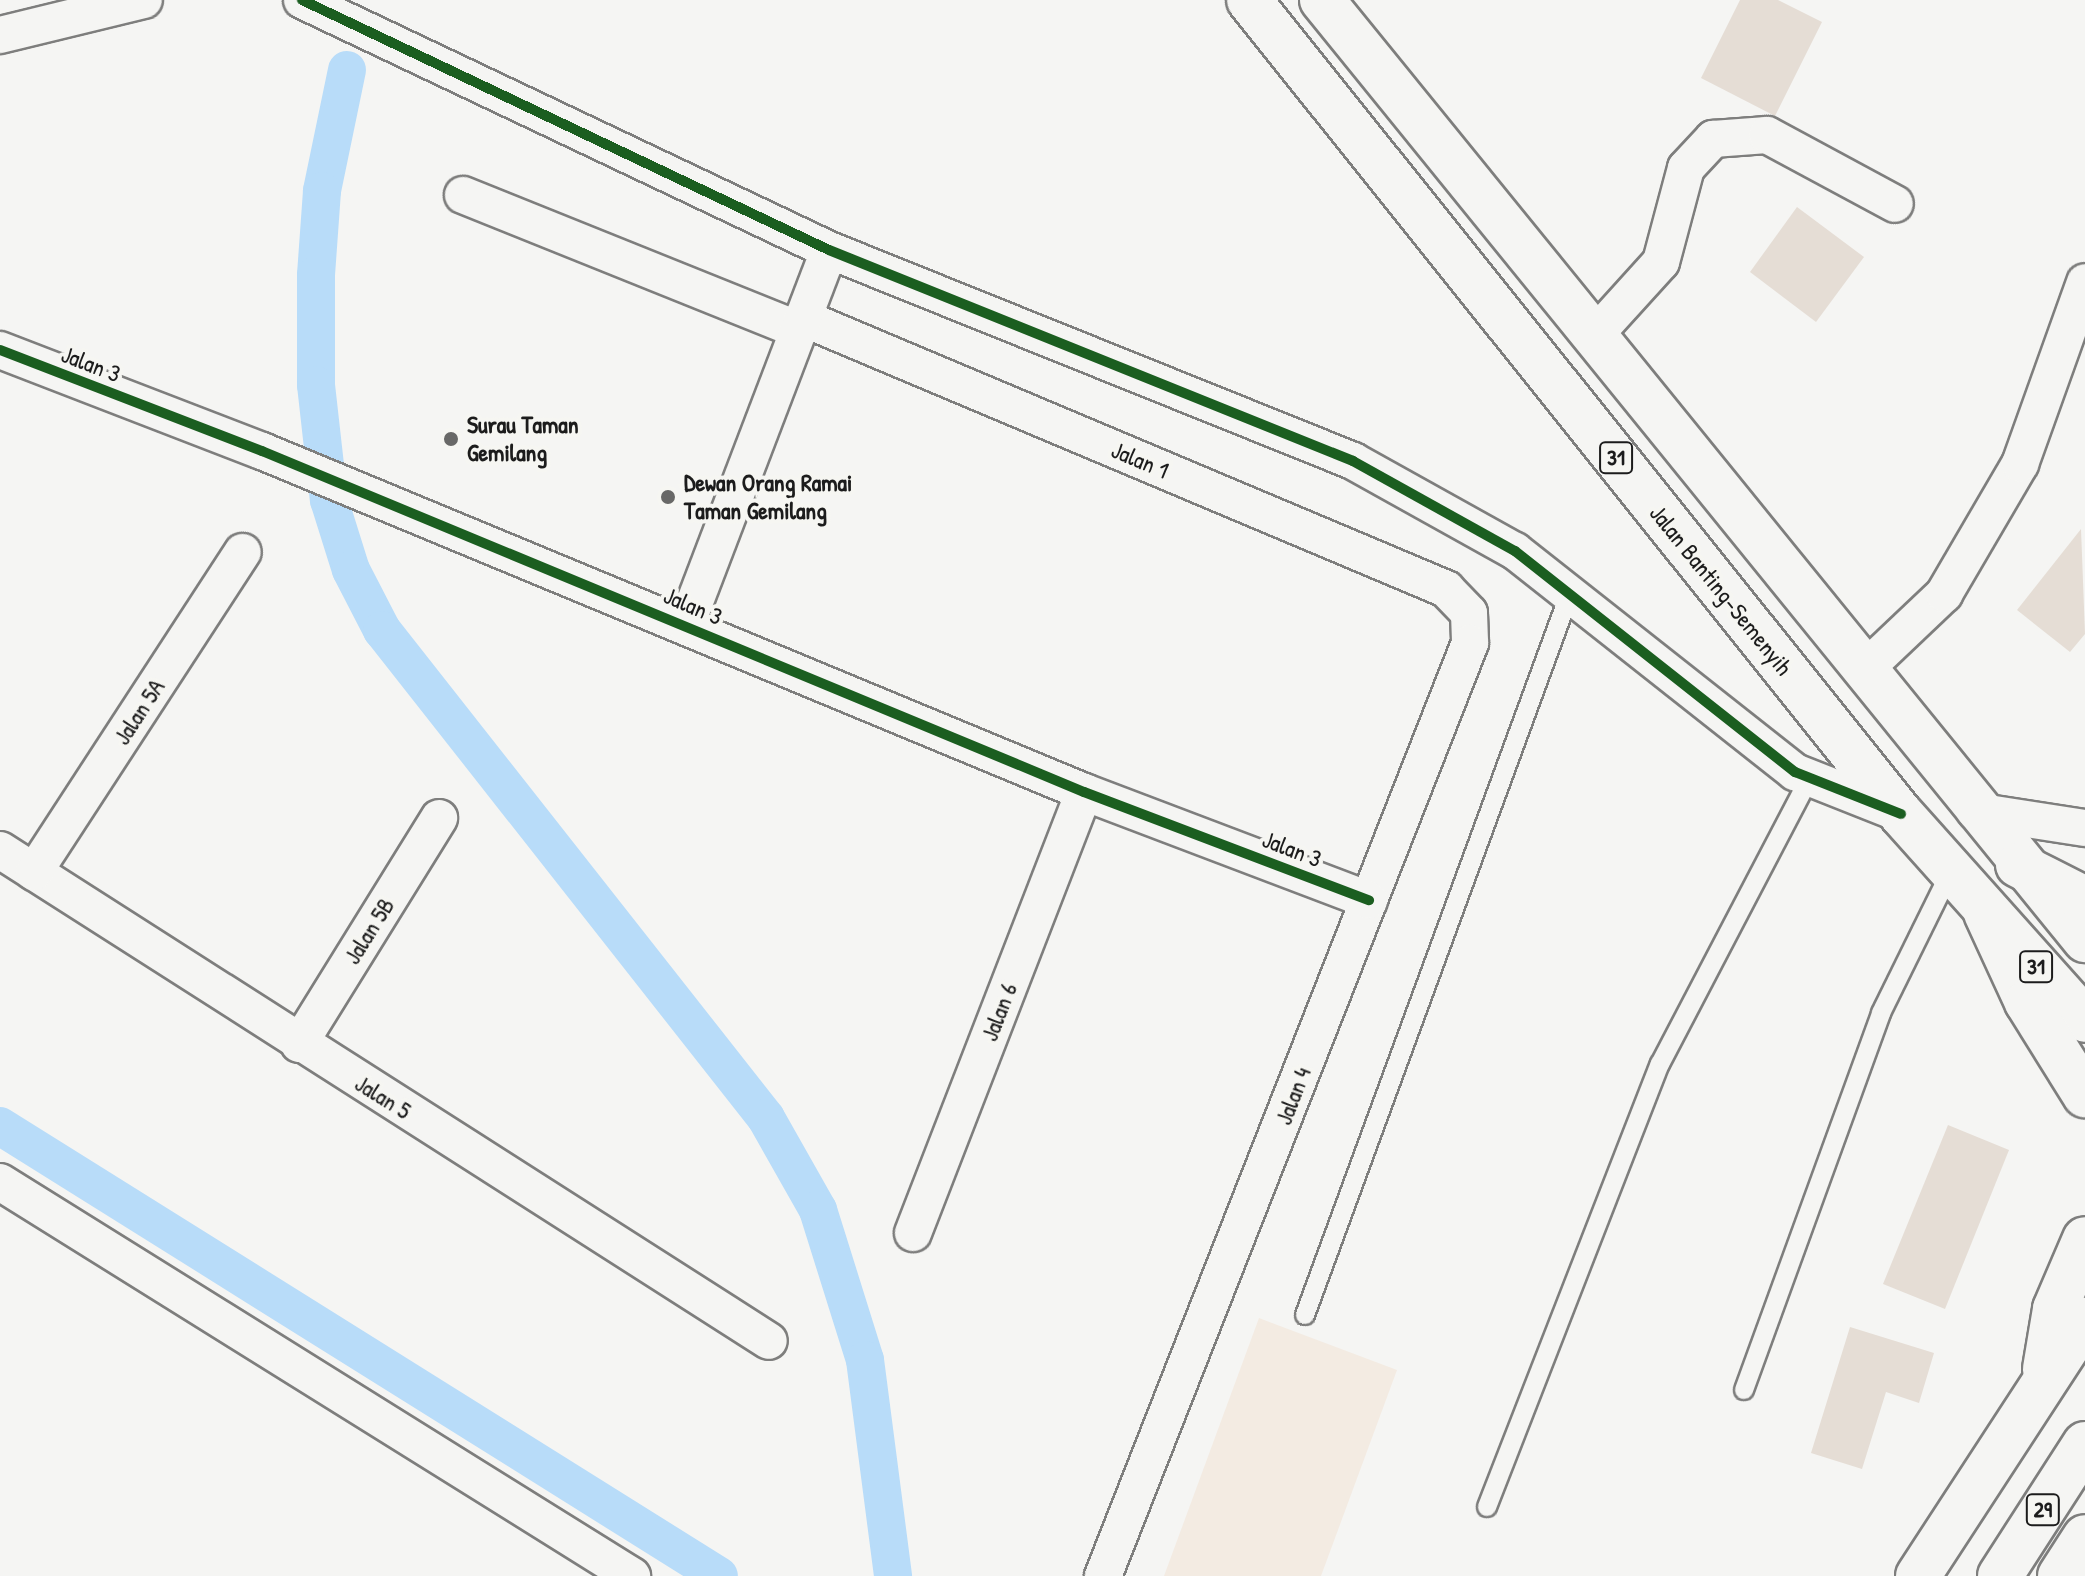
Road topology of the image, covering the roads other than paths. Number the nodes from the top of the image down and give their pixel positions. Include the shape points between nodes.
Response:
1 (144, 0) edge
2 (302, 0) edge
3 (1249, 0) edge
4 (1322, 0) edge
5 (0, 35) edge
6 (463, 195) dead end
7 (1895, 204) dead end
8 (829, 250) junction
9 (2085, 282) edge
10 (801, 324) junction
11 (1593, 337) junction
12 (3, 358) edge
13 (243, 552) dead end
14 (1570, 593) junction
15 (1469, 613) joint
16 (686, 625) junction
17 (1863, 671) junction
18 (1809, 779) junction
19 (1084, 792) junction
20 (1975, 811) junction
21 (1901, 814) junction
22 (439, 818) dead end
23 (2085, 828) edge
24 (0, 850) edge
25 (2018, 865) junction
26 (1951, 871) junction
27 (34, 872) junction
28 (2085, 899) edge
29 (1369, 900) junction
30 (1986, 913) junction
31 (2085, 940) edge
32 (2085, 1020) edge
33 (299, 1044) junction
34 (2085, 1095) edge
35 (0, 1182) edge
36 (913, 1233) dead end
37 (2085, 1239) edge
38 (1305, 1315) dead end
39 (2083, 1324) edge
40 (769, 1341) dead end
41 (2042, 1387) junction
42 (1744, 1390) dead end
43 (2085, 1444) edge
44 (1487, 1507) dead end
45 (2085, 1537) edge
46 (632, 1576) edge
47 (1103, 1576) edge
48 (1918, 1576) edge
49 (2000, 1576) edge
50 (2060, 1576) edge

1 - 5 street
2 - 8 street
3 - 21 main road, Jalan Banting-Semenyih / 31
4 - 11 main road, 31
6 - 10 street, Jalan 1
7 - 11 street via 1767,135 1713,139 1686,168 1661,262
8 - 10 street
8 - 14 street via 1353,461 1515,551
9 - 17 street via 2020,464 1944,594
10 - 15 street, Jalan 1 via 1446,589
10 - 16 street
11 - 17 main road, 31
12 - 16 street, Jalan 3 via 262,451
13 - 27 street, Jalan 5A
14 - 18 street
14 - 38 lane
15 - 29 street, Jalan 4 via 1470,643
16 - 19 street, Jalan 3
17 - 20 main road, 31
18 - 21 street
18 - 44 lane via 1660,1064
19 - 29 street, Jalan 3
19 - 36 street, Jalan 6
20 - 23 street
20 - 25 main road, 31
21 - 26 main road, Jalan Banting-Semenyih / 31
22 - 33 street, Jalan 5B
24 - 27 street, Jalan 5
25 - 28 main road
25 - 31 main road, 31
26 - 30 main road, Jalan Banting-Semenyih / 31
26 - 42 lane via 1881,1013
27 - 33 street, Jalan 5
29 - 47 street, Jalan 4
30 - 32 main road, Jalan Banting-Semenyih / 31
30 - 34 main road via 2027,1002
33 - 40 street, Jalan 5
35 - 46 street
37 - 41 main road via 2055,1309
39 - 41 main road
41 - 48 main road
43 - 49 main road, 29
45 - 50 main road, 29

